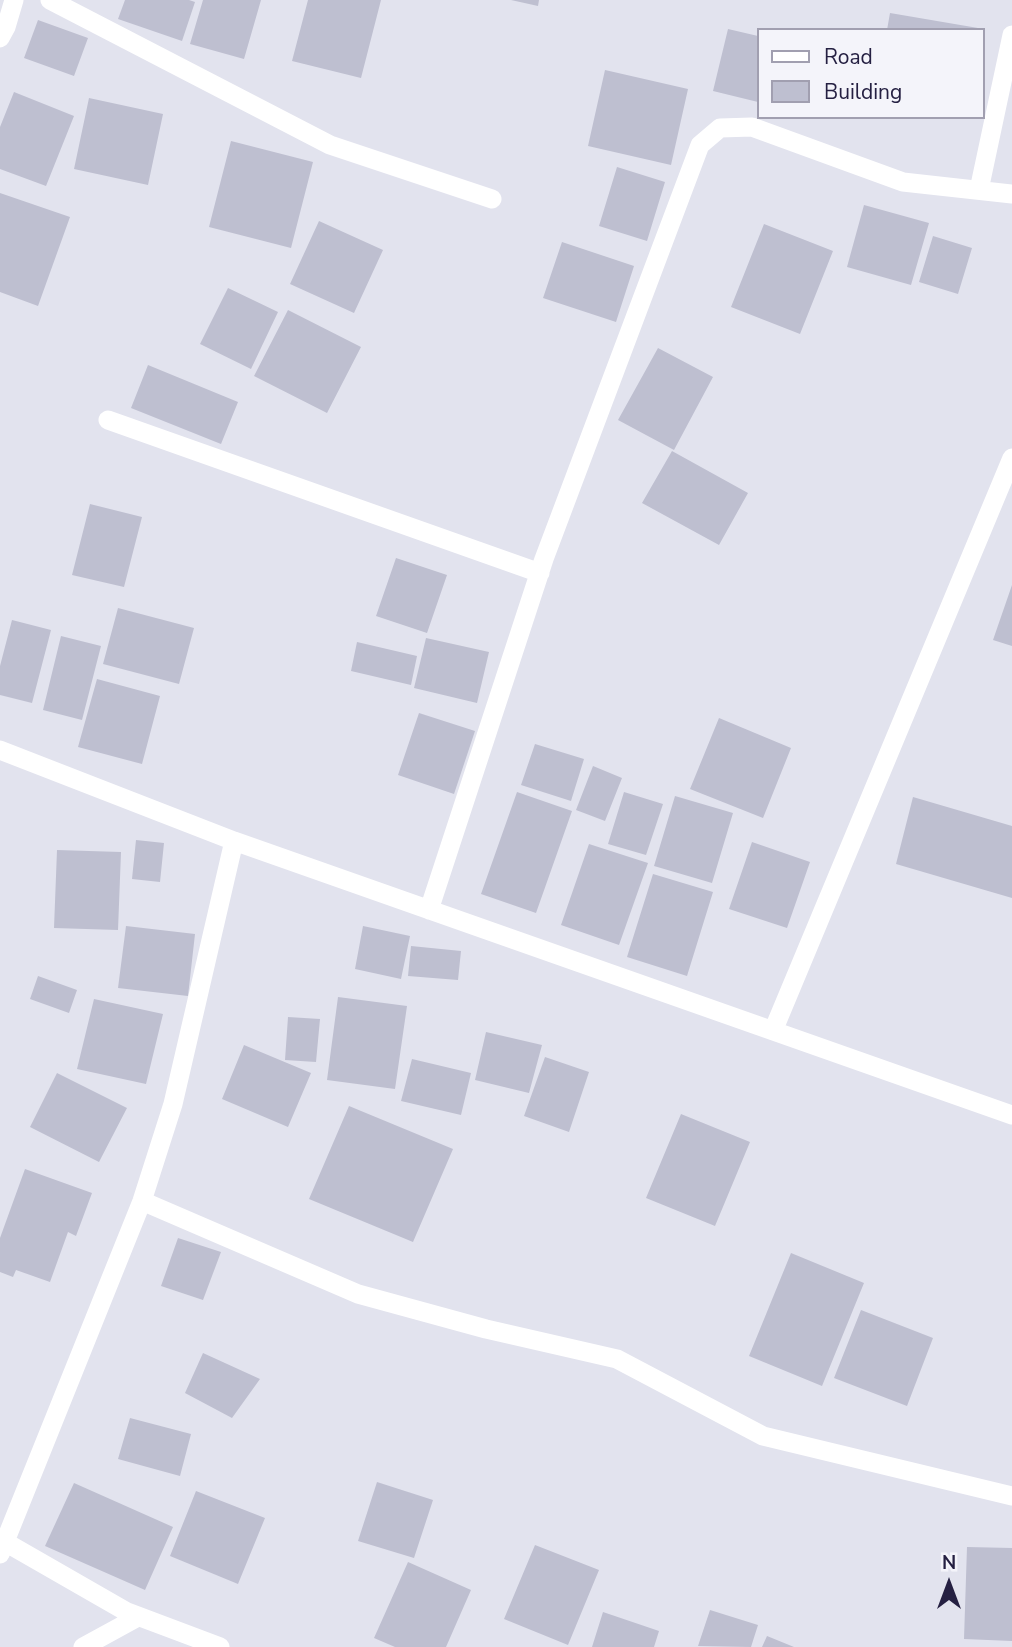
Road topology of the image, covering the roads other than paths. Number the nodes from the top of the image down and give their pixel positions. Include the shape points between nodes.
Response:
1 (14, 0) edge
2 (50, 0) edge
3 (1012, 35) edge
4 (0, 38) edge
5 (979, 190) junction
6 (1012, 194) edge
7 (492, 199) dead end
8 (108, 420) dead end
9 (1012, 458) edge
10 (540, 573) junction
11 (0, 750) edge
12 (234, 841) junction
13 (429, 910) junction
14 (773, 1031) junction
15 (1012, 1115) edge
16 (142, 1201) junction
17 (1012, 1496) edge
18 (2, 1548) edge
19 (138, 1616) junction
20 (83, 1647) edge
21 (220, 1647) edge

1 - 4 street
2 - 7 street via 330,145
3 - 5 street
5 - 6 street
5 - 10 street via 903,182 752,127 720,128 700,145
8 - 10 street
9 - 14 street
10 - 13 street
11 - 12 street
12 - 13 street
12 - 16 street via 173,1104
13 - 14 street
14 - 15 street
16 - 17 street via 358,1294 617,1359 764,1436
16 - 18 street
18 - 19 street
19 - 20 street
19 - 21 street

